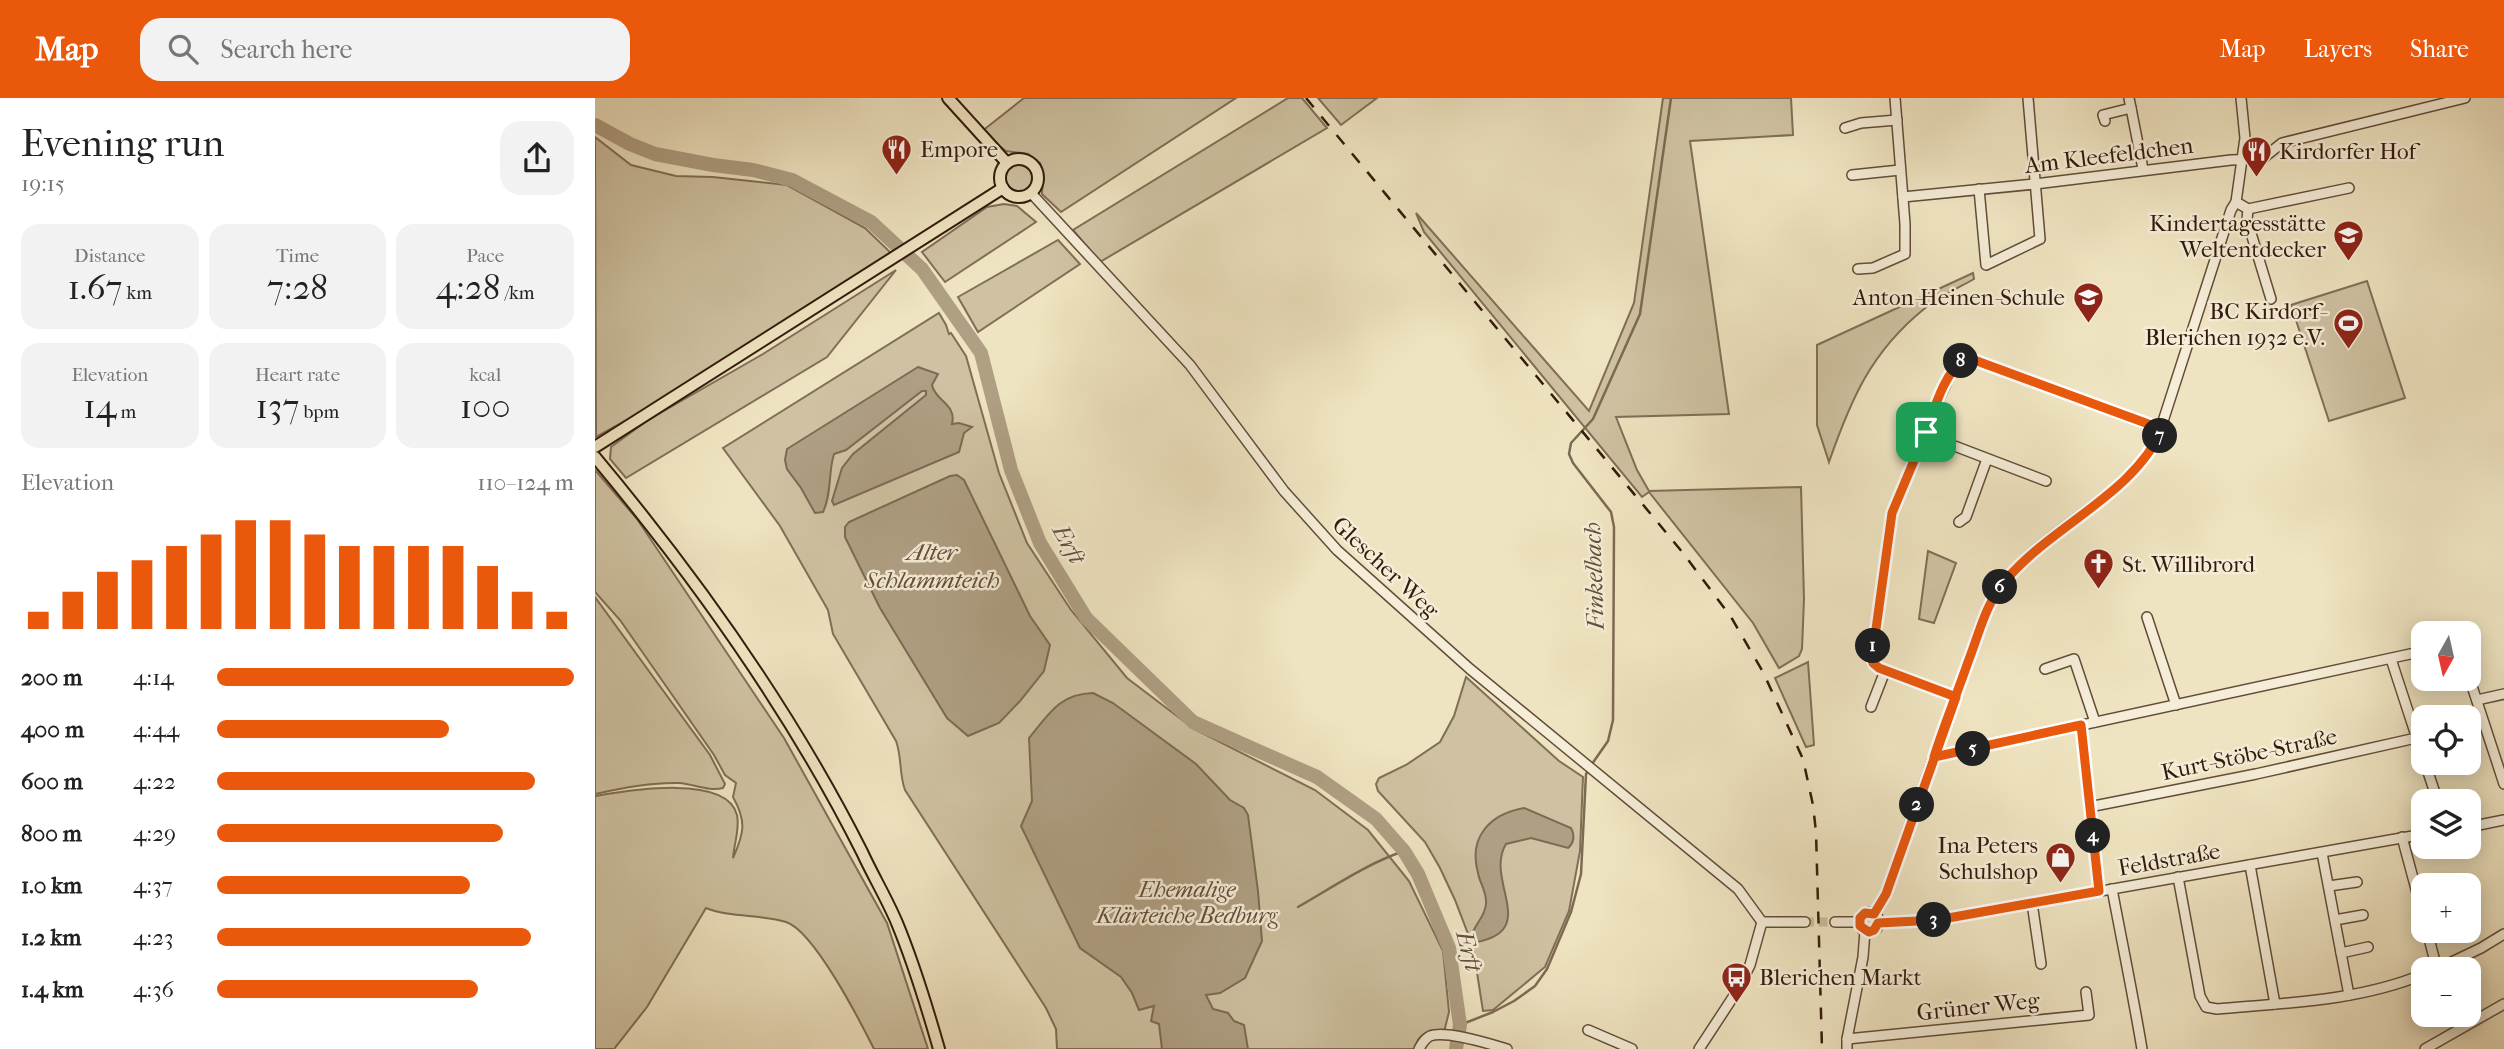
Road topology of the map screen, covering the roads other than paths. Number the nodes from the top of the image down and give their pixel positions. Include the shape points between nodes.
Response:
1 (948, 98) edge
2 (1895, 98) edge
3 (2028, 98) edge
4 (2241, 98) edge
5 (2465, 98) edge
6 (2130, 103) edge
7 (2103, 115) dead end
8 (1897, 120) junction
9 (1845, 128) dead end
10 (2243, 160) junction
11 (1007, 163) junction
12 (2143, 169) junction
13 (1901, 170) junction
14 (1853, 175) dead end
15 (2035, 184) junction
16 (1003, 188) junction
17 (2350, 188) dead end
18 (1979, 189) junction
19 (1031, 193) junction
20 (1903, 197) junction
21 (2236, 202) junction
22 (2248, 209) junction
23 (1858, 270) dead end
24 (2271, 299) dead end
25 (2162, 429) junction
26 (1926, 432) junction
27 (595, 447) edge
28 (1987, 459) junction
29 (598, 461) edge
30 (2046, 481) dead end
31 (1959, 522) dead end
32 (2147, 617) dead end
33 (2411, 654) edge
34 (2391, 659) junction
35 (2045, 669) dead end
36 (1885, 671) junction
37 (2474, 691) edge
38 (2504, 694) edge
39 (1956, 697) junction
40 (2477, 700) junction
41 (2176, 705) junction
42 (1871, 708) dead end
43 (2095, 722) junction
44 (2411, 722) edge
45 (2081, 725) junction
46 (2411, 739) edge
47 (1934, 757) junction
48 (2504, 784) edge
49 (2089, 807) junction
50 (2504, 820) edge
51 (2481, 825) edge
52 (2411, 836) edge
53 (2402, 838) junction
54 (2322, 853) junction
55 (2250, 865) junction
56 (2412, 873) edge
57 (2178, 877) junction
58 (2357, 882) dead end
59 (2329, 886) junction
60 (2112, 889) junction
61 (2099, 891) junction
62 (2032, 903) junction
63 (2363, 915) dead end
64 (1876, 918) junction
65 (2335, 920) junction
66 (1762, 922) junction
67 (1805, 922) tunnel mouth
68 (1835, 922) tunnel mouth
69 (1862, 927) junction
70 (2504, 934) edge
71 (2368, 947) dead end
72 (2341, 953) junction
73 (2462, 957) edge
74 (2041, 964) dead end
75 (2411, 979) edge
76 (2085, 992) dead end
77 (2349, 995) junction
78 (2274, 1004) junction
79 (2504, 1004) edge
80 (1588, 1030) dead end
81 (1847, 1044) edge
82 (939, 1049) edge
83 (1419, 1049) edge
84 (1507, 1049) edge
85 (1632, 1049) edge
86 (1699, 1049) edge
87 (2143, 1049) edge
88 (2425, 1049) edge

1 - 11 main road
2 - 8 street
3 - 15 street
4 - 10 street via 2246,131
5 - 10 street, Am Kleefeldchen via 2282,143 2266,157
6 - 7 street
6 - 12 street
8 - 9 street
8 - 13 street
10 - 12 street, Am Kleefeldchen
10 - 21 street
11 - 16 main road via 1000,176
11 - 19 main road via 1023,159 1034,166 1038,178
12 - 15 street, Am Kleefeldchen
13 - 14 street
13 - 20 street
15 - 18 street, Am Kleefeldchen
15 - 18 street via 2040,239 1986,265
16 - 19 main road via 1018,197
16 - 27 main road
17 - 22 street
18 - 20 street, Am Kleefeldchen
19 - 66 street, Glescher Weg via 1190,365 1284,491 1330,543 1446,648 1738,889
20 - 23 street via 1905,254
21 - 22 street
21 - 25 street
22 - 24 street via 2247,220
25 - 26 street via 1966,357 1955,365
25 - 39 street via 2138,468 2008,577 1992,600
26 - 28 street
26 - 36 street via 1892,513 1872,658
28 - 30 street
28 - 31 street via 1966,517
29 - 82 main road via 753,663 831,791 897,922
32 - 41 street
33 - 34 street
34 - 41 street
34 - 44 street
35 - 43 street via 2074,659
36 - 39 street
36 - 42 street
37 - 40 street
38 - 40 street
39 - 47 street
40 - 48 street
41 - 43 street
43 - 45 street
45 - 47 street
45 - 49 street
46 - 49 street, Kurt-Stöbe-Straße
47 - 64 street
49 - 61 street
50 - 51 street
52 - 53 street, Feldstraße
53 - 54 street, Feldstraße
53 - 56 street
54 - 55 street, Feldstraße
54 - 59 street
55 - 57 street, Feldstraße
55 - 78 street
57 - 60 street, Feldstraße
57 - 78 street via 2200,996 2206,1007
58 - 59 street
59 - 65 street
60 - 61 street, Feldstraße
60 - 87 street
61 - 62 street, Feldstraße
62 - 64 street, Feldstraße via 1937,920
62 - 74 street
63 - 65 street
64 - 69 street, Feldstraße via 1874,930
64 - 69 street, Feldstraße via 1865,913
65 - 72 street
66 - 67 street
66 - 86 street via 1741,983
68 - 69 street, Feldstraße
69 - 81 street via 1863,957
70 - 73 street
71 - 72 street
72 - 77 street
75 - 77 street
76 - 81 street, Grüner Weg via 2089,1015
77 - 78 street
79 - 88 street
80 - 85 street
83 - 84 street via 1424,1040 1438,1035

